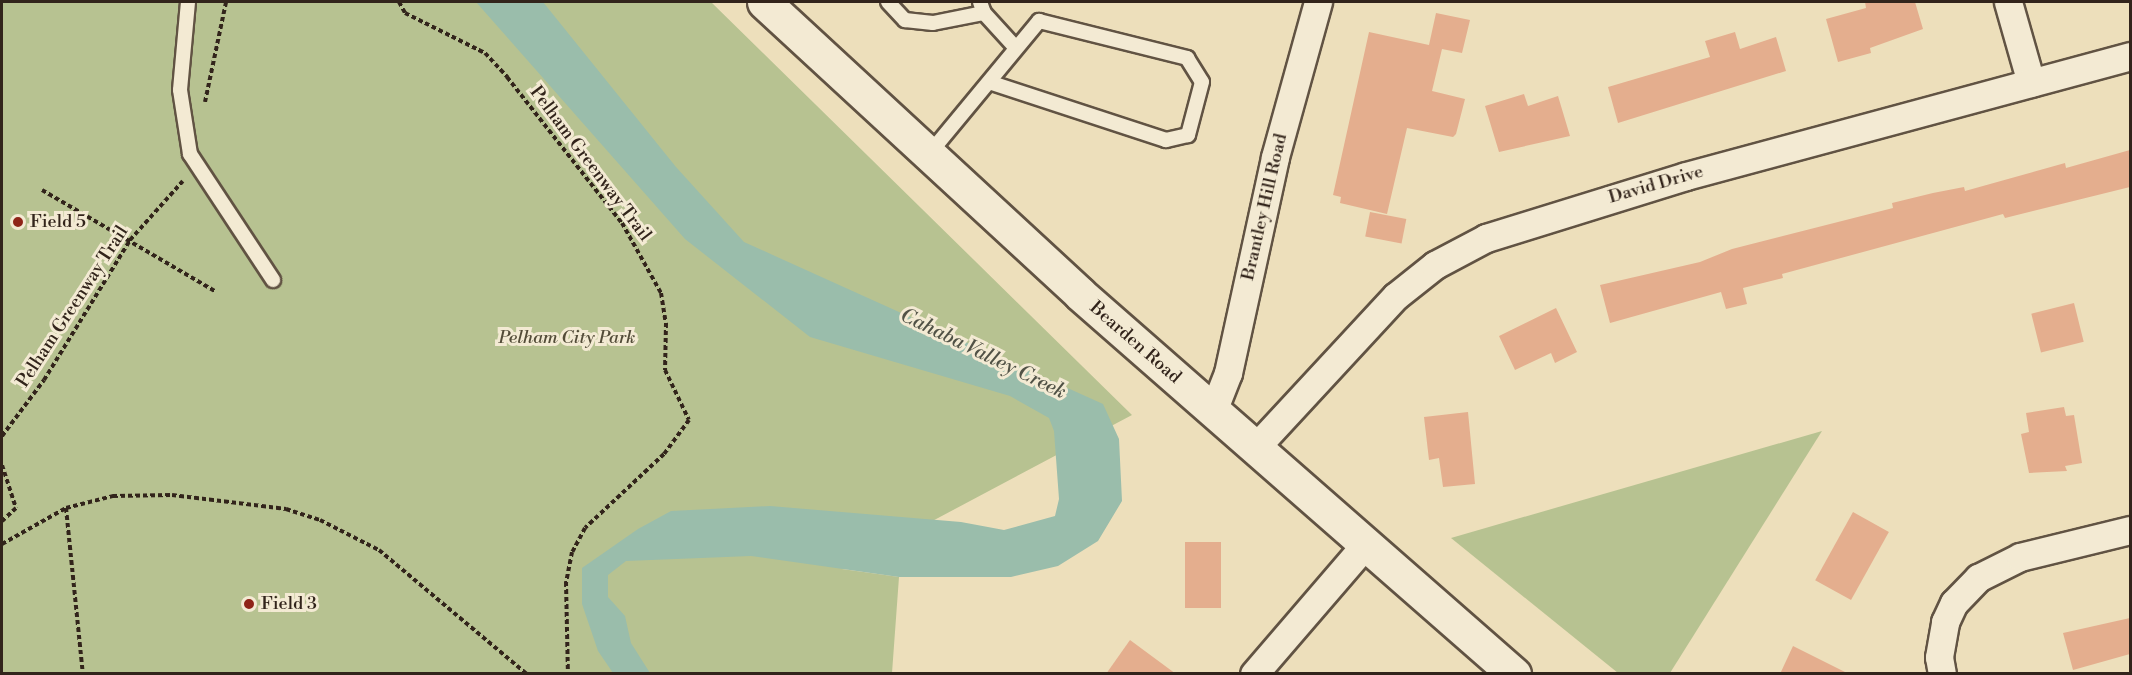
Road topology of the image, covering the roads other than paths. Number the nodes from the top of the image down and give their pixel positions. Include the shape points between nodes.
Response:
1 (188, 2) edge
2 (764, 2) edge
3 (888, 2) edge
4 (1318, 2) edge
5 (2008, 2) edge
6 (982, 7) edge
7 (1016, 48) junction
8 (2130, 56) edge
9 (989, 82) junction
10 (2031, 82) junction
11 (929, 154) junction
12 (273, 280) dead end
13 (1213, 411) junction
14 (1255, 448) junction
15 (2130, 530) edge
16 (1365, 545) junction
17 (1254, 674) edge
18 (1514, 674) edge
19 (1942, 674) edge

1 - 12 lane via 180,90 184,126 196,166
2 - 11 street, Bearden Road
3 - 6 lane via 904,20 933,23
4 - 13 street, Brantley Hill Road via 1275,157 1228,373
5 - 10 street
6 - 7 lane
7 - 9 lane
7 - 9 lane via 1039,21 1187,58 1202,82 1188,135 1166,140
8 - 10 street, David Drive
9 - 11 lane
10 - 14 street, David Drive via 1686,176 1486,238 1435,265 1396,296
11 - 13 street, Bearden Road
13 - 14 street, Bearden Road
14 - 16 street, Bearden Road
15 - 19 street via 2020,557 1978,578 1954,603 1945,622 1939,657
16 - 17 street
16 - 18 street, Bearden Road

